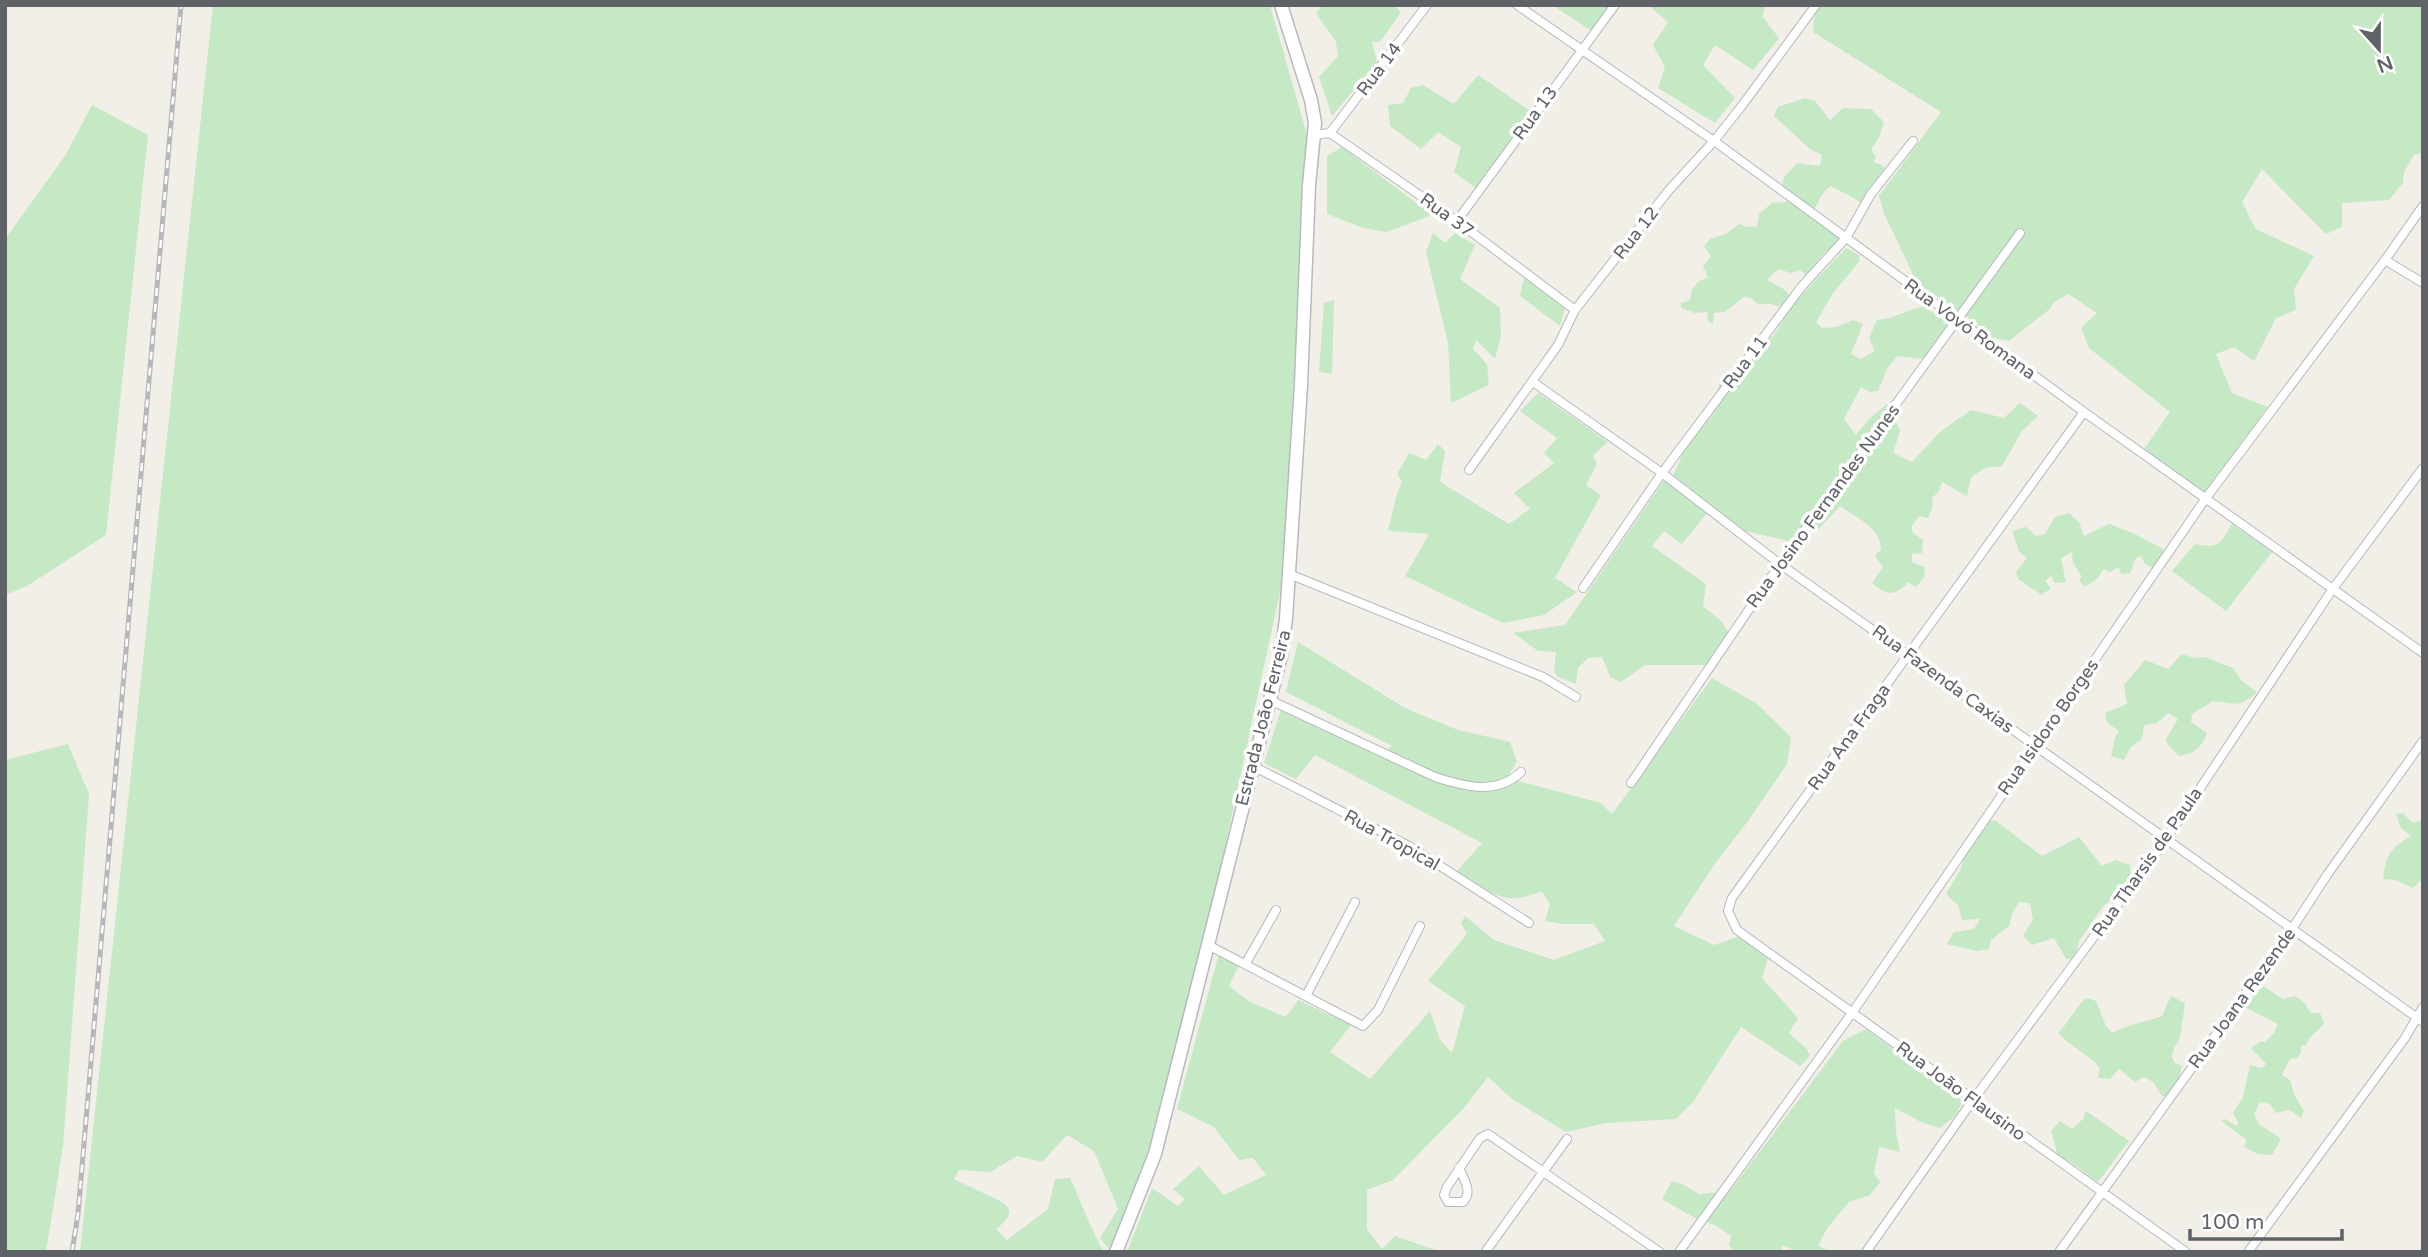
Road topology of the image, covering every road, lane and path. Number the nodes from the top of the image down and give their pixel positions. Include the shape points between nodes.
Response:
1 (1281, 5) edge
2 (1427, 5) edge
3 (1517, 5) edge
4 (1615, 5) edge
5 (1816, 5) edge
6 (1581, 50) junction
7 (1330, 133) junction
8 (1314, 135) junction
9 (1714, 141) junction
10 (1913, 141) dead end
11 (2423, 206) edge
12 (1457, 221) junction
13 (2020, 233) dead end
14 (1846, 238) junction
15 (2385, 260) junction
16 (2423, 283) edge
17 (1575, 310) junction
18 (1958, 320) junction
19 (1533, 382) junction
20 (2084, 412) junction
21 (2423, 468) edge
22 (1469, 470) dead end
23 (1661, 472) junction
24 (2206, 498) junction
25 (1780, 564) junction
26 (1289, 574) junction
27 (1583, 588) dead end
28 (2332, 590) junction
29 (2423, 653) edge
30 (1909, 654) junction
31 (1576, 697) dead end
32 (1270, 700) junction
33 (2423, 741) edge
34 (2034, 745) junction
35 (1251, 765) junction
36 (1521, 772) dead end
37 (1631, 783) dead end
38 (2167, 838) junction
39 (1355, 902) dead end
40 (1276, 910) dead end
41 (1529, 923) dead end
42 (1420, 926) dead end
43 (2292, 929) junction
44 (1737, 930) joint
45 (1208, 945) junction
46 (1246, 963) junction
47 (1306, 996) junction
48 (2423, 1007) edge
49 (1852, 1013) junction
50 (2419, 1019) edge
51 (1973, 1100) junction
52 (1567, 1139) dead end
53 (1459, 1168) dead end
54 (1541, 1173) junction
55 (2102, 1192) junction
56 (1486, 1251) edge
57 (1116, 1252) edge
58 (1660, 1252) edge
59 (1679, 1252) edge
60 (1866, 1252) edge
61 (2059, 1252) edge
62 (2186, 1252) edge
63 (2248, 1252) edge

1 - 8 street, Estrada João Ferreira via 1311,100
2 - 7 street, Rua 14
3 - 6 street, Rua Vovó Romana
4 - 6 street, Rua 13
5 - 9 street, Rua 12
6 - 9 street, Rua Vovó Romana
6 - 12 street, Rua 13
7 - 8 street
7 - 12 street, Rua 37
8 - 26 street, Estrada João Ferreira
9 - 14 street, Rua Vovó Romana
9 - 17 street, Rua 12 via 1669,190
10 - 14 street, Rua 11 via 1871,194
11 - 15 street, Rua Isidoro Borges
12 - 17 street, Rua 37
13 - 18 street, Rua Josino Fernandes Nunes
14 - 18 street, Rua Vovó Romana
14 - 23 street, Rua 11 via 1802,286
15 - 16 street
15 - 24 street, Rua Isidoro Borges
17 - 19 street, Rua 12
18 - 20 street, Rua Vovó Romana
18 - 25 street, Rua Josino Fernandes Nunes
19 - 22 street, Rua 12
19 - 23 street, Rua Fazenda Caxias
20 - 24 street, Rua Vovó Romana
20 - 30 street, Rua Ana Fraga
21 - 28 street, Rua Tharsis de Paula
23 - 25 street, Rua Fazenda Caxias
23 - 27 street, Rua 11
24 - 28 street, Rua Vovó Romana
24 - 34 street, Rua Isidoro Borges
25 - 30 street, Rua Fazenda Caxias
25 - 37 street, Rua Josino Fernandes Nunes
26 - 31 street via 1544,677
26 - 32 street, Estrada João Ferreira via 1284,631
28 - 29 street, Rua Vovó Romana
28 - 38 street, Rua Tharsis de Paula
30 - 34 street, Rua Fazenda Caxias
30 - 44 street, Rua Ana Fraga via 1732,898 1728,911
32 - 35 street, Estrada João Ferreira
32 - 36 street via 1456,783 1492,787
33 - 43 street, Rua Joana Rezende
34 - 38 street, Rua Fazenda Caxias
34 - 49 street, Rua Isidoro Borges
35 - 41 street, Rua Tropical via 1409,846
35 - 45 street, Estrada João Ferreira
38 - 43 street, Rua Fazenda Caxias
38 - 51 street, Rua Tharsis de Paula
39 - 47 street
40 - 46 street
42 - 47 street via 1367,1023 1361,1026
43 - 50 street, Rua Fazenda Caxias
43 - 55 street, Rua Joana Rezende
44 - 49 street, Rua João Flausino
45 - 46 street
45 - 57 street, Estrada João Ferreira via 1155,1154
46 - 47 street
48 - 50 street
49 - 51 street, Rua João Flausino
49 - 59 street, Rua Isidoro Borges
50 - 63 street
51 - 55 street, Rua João Flausino
51 - 60 street, Rua Tharsis de Paula
52 - 54 street
53 - 54 street via 1488,1134
54 - 56 street
54 - 58 street
55 - 61 street, Rua Joana Rezende
55 - 62 street, Rua João Flausino

